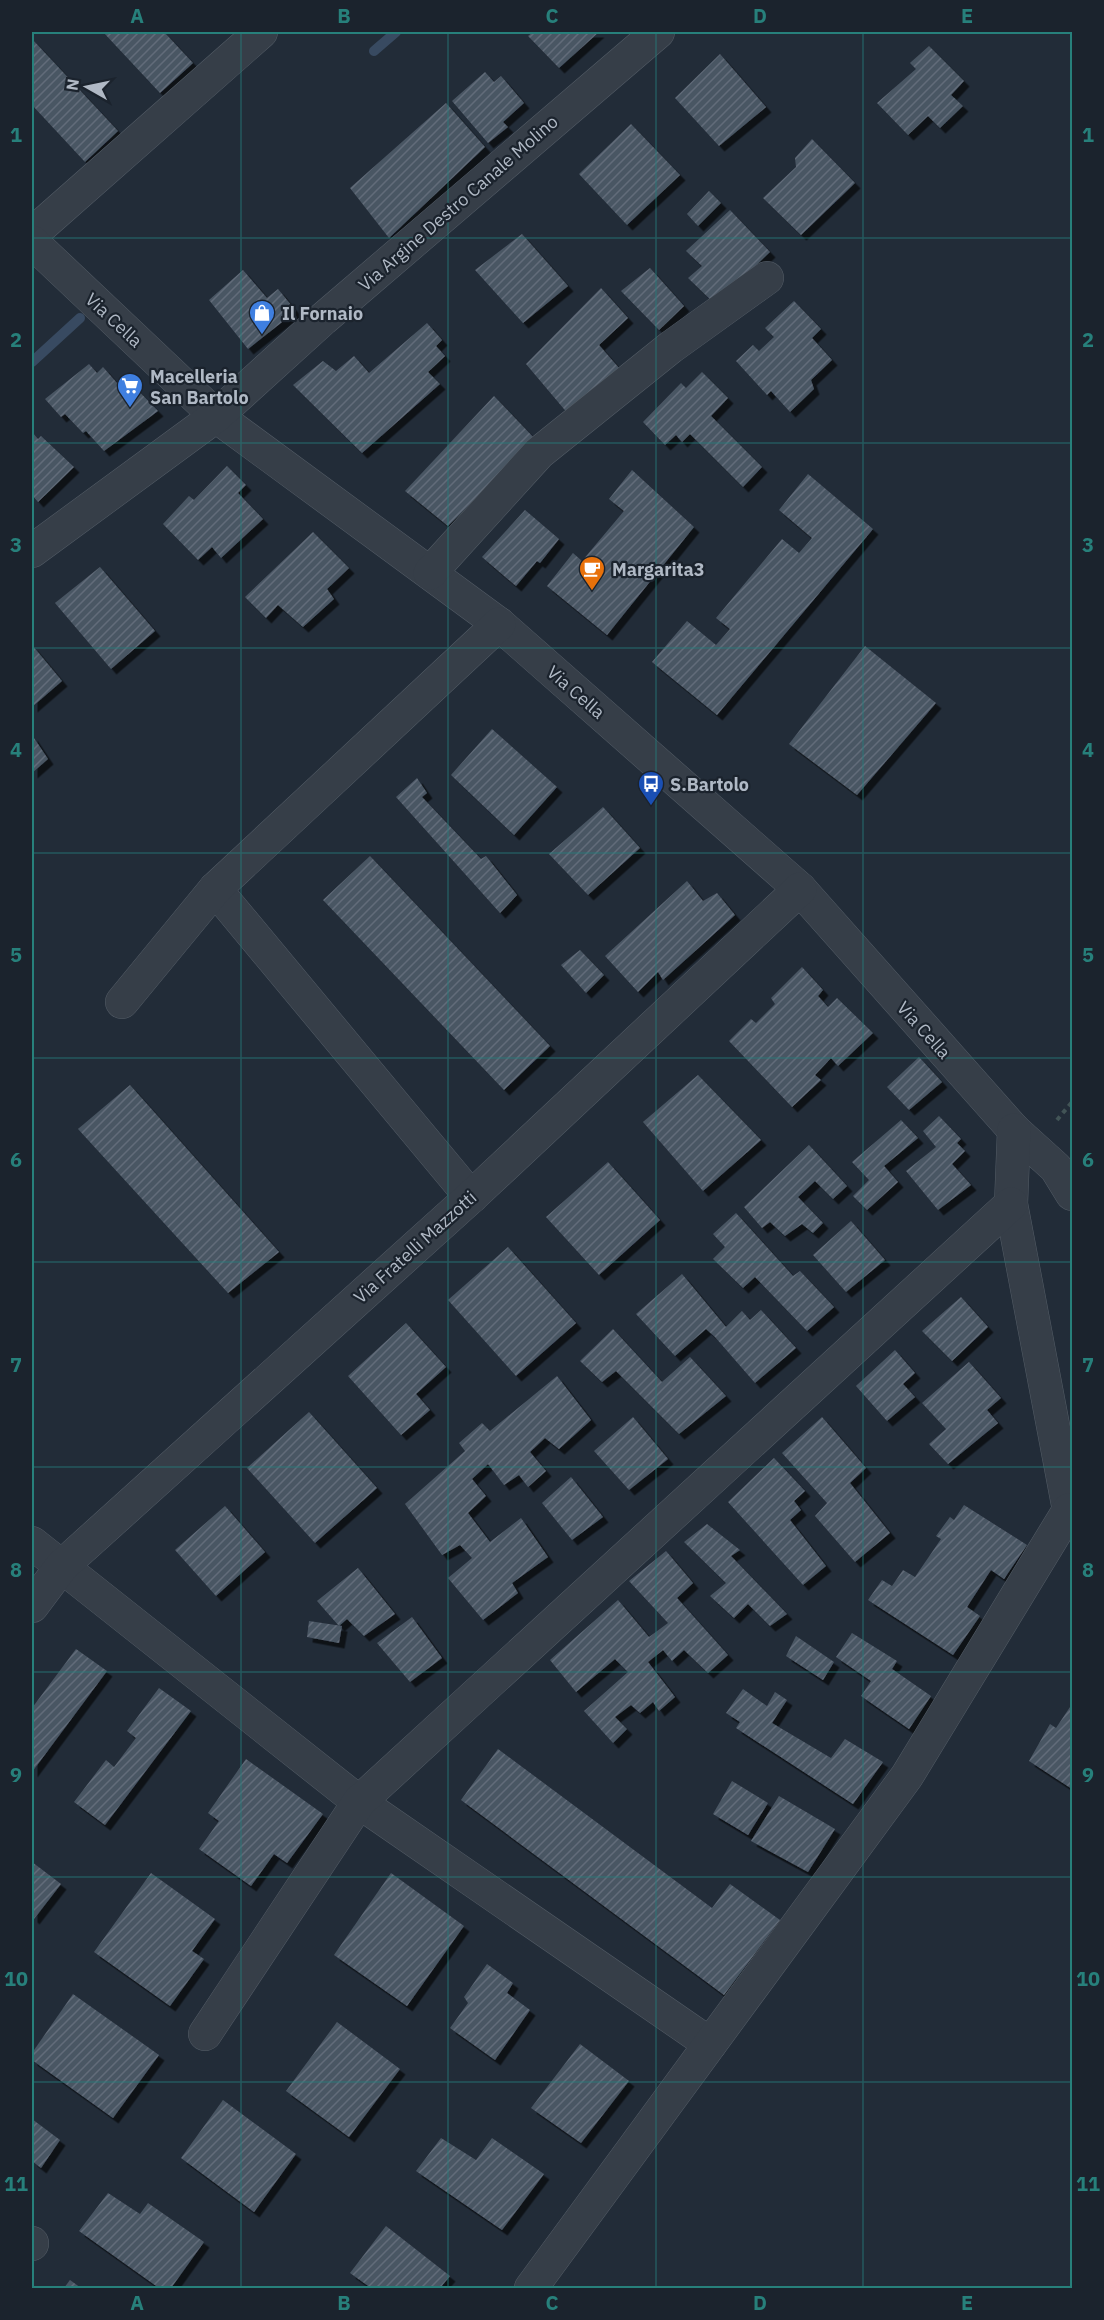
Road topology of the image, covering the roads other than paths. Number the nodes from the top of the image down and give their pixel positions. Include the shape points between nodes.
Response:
1 (261, 32) edge
2 (658, 32) edge
3 (32, 234) edge
4 (32, 242) edge
5 (767, 278) dead end
6 (216, 416) junction
7 (32, 551) edge
8 (430, 573) junction
9 (499, 624) junction
10 (215, 889) junction
11 (800, 889) junction
12 (122, 1002) dead end
13 (1014, 1130) junction
14 (1072, 1194) edge
15 (471, 1197) junction
16 (1011, 1204) junction
17 (1070, 1512) edge
18 (32, 1543) edge
19 (62, 1566) junction
20 (32, 1606) edge
21 (359, 1802) junction
22 (205, 2034) dead end
23 (710, 2044) junction
24 (531, 2289) edge

1 - 3 street
2 - 6 street, Via Argine Destro Canale Molino via 323,319
4 - 6 street, Via Cella
5 - 8 street via 671,347 539,453
6 - 7 street, Via Argine Destro Canale Molino
6 - 8 street, Via Cella
8 - 9 street, Via Cella
9 - 10 street
9 - 11 street, Via Cella
10 - 12 street
10 - 15 street
11 - 13 street, Via Cella
11 - 15 street, Via Fratelli Mazzotti
13 - 14 street, Via Cella via 1056,1168
13 - 16 street
15 - 19 street, Via Fratelli Mazzotti
16 - 17 street
16 - 21 street
17 - 23 street via 907,1776
18 - 19 street
19 - 20 street, Via Fratelli Mazzotti
19 - 21 street
21 - 22 street
21 - 23 street
23 - 24 street

